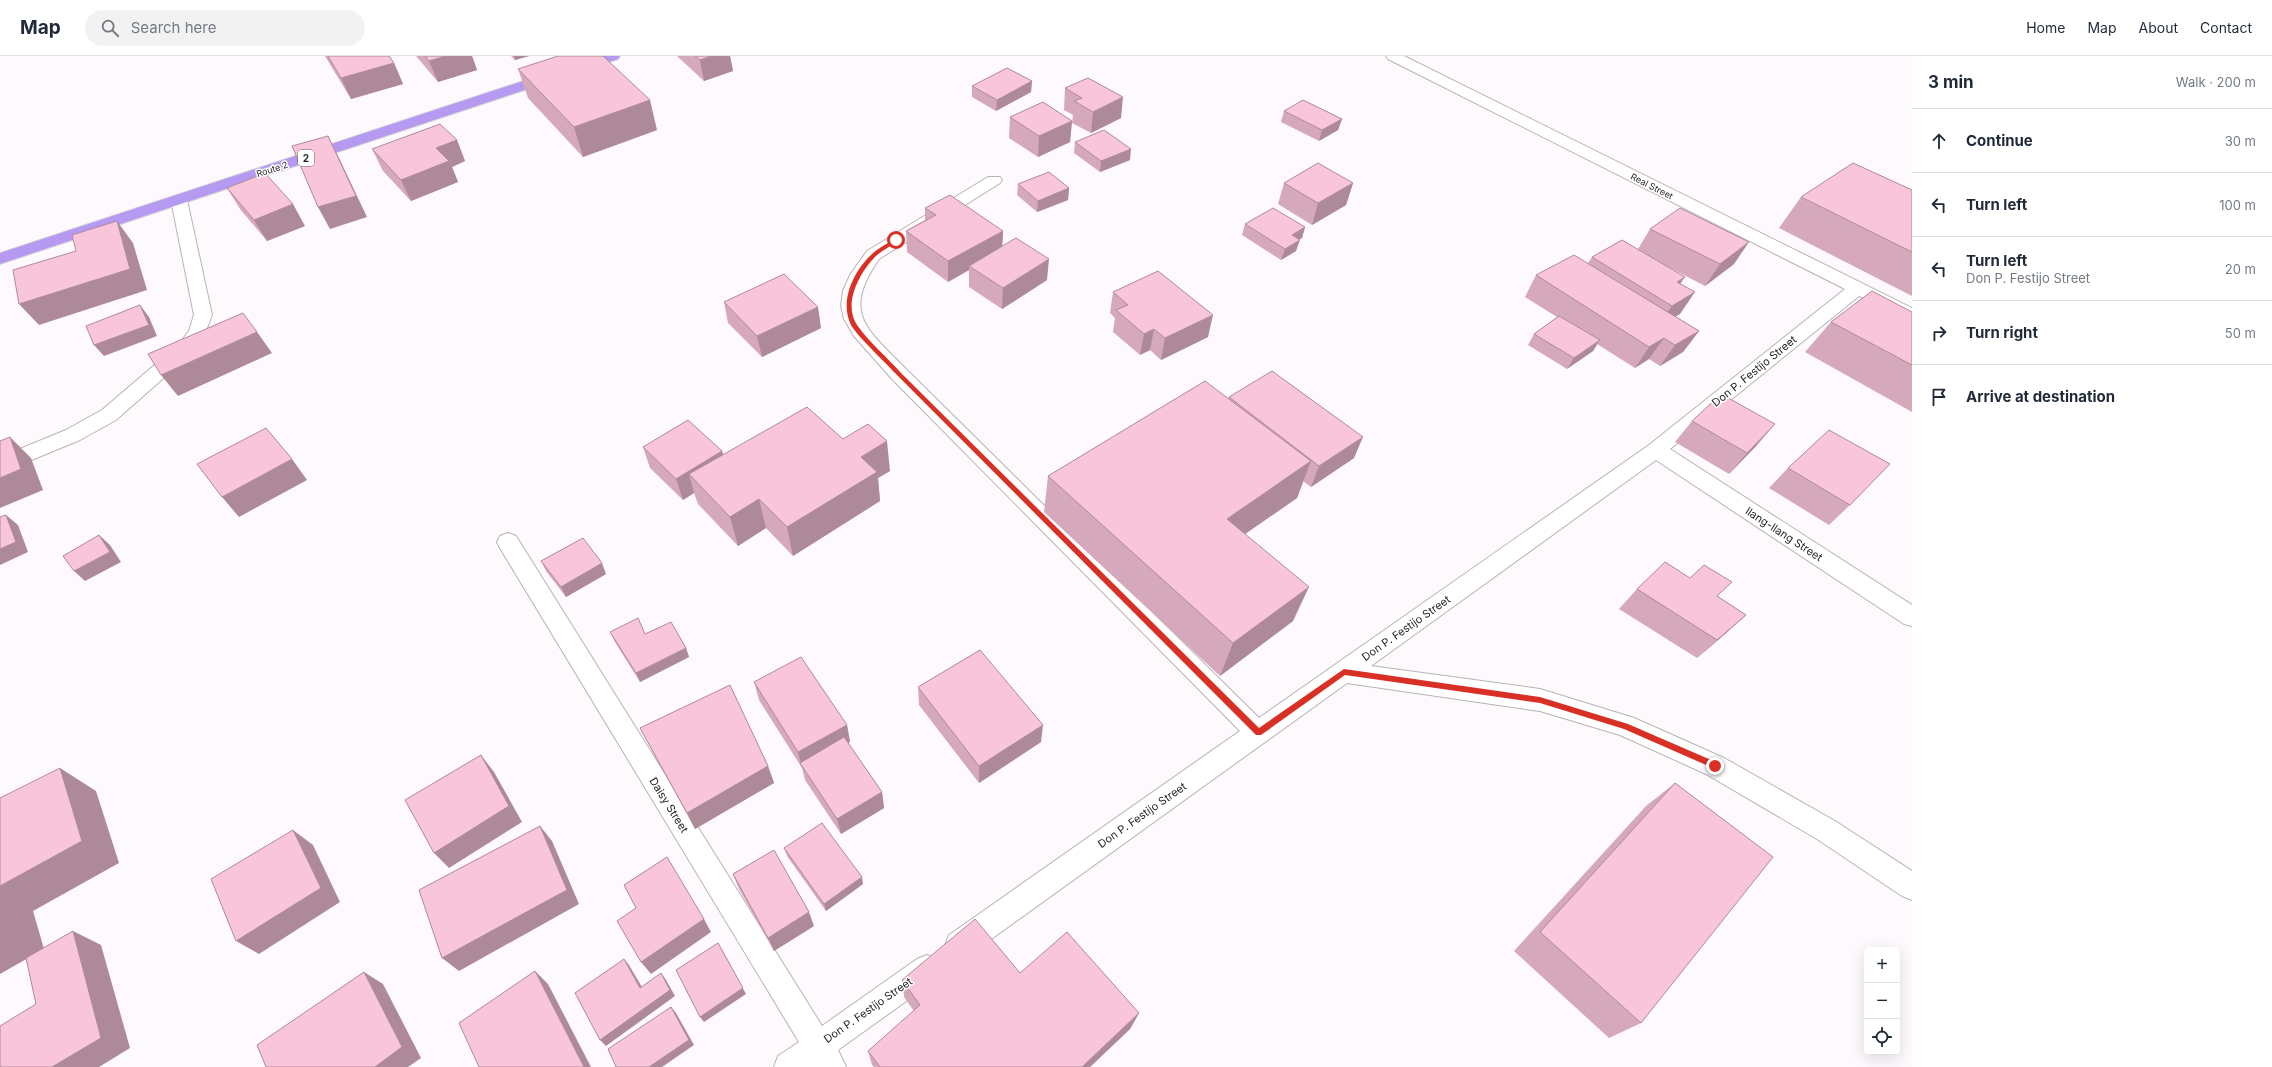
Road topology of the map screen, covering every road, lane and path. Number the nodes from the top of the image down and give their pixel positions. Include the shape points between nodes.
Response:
1 (613, 56) edge
2 (1393, 56) edge
3 (994, 180) dead end
4 (179, 200) junction
5 (0, 259) edge
6 (1858, 288) junction
7 (1912, 315) edge
8 (1656, 450) junction
9 (0, 465) edge
10 (508, 542) dead end
11 (1912, 617) edge
12 (1344, 672) junction
13 (1258, 733) junction
14 (1912, 887) edge
15 (825, 1057) edge
16 (789, 1067) edge

1 - 4 highway, Route 2 / 2
2 - 6 street, Real Street
3 - 13 street via 873,255 860,271 852,289 850,306 854,324 899,374
4 - 5 highway, Route 2 / 2
4 - 9 street via 202,315 198,332 186,348 109,415 73,435
6 - 7 street, Real Street
6 - 8 street, Don P. Festijo Street
8 - 11 street, Ilang-Ilang Street
8 - 12 street, Don P. Festijo Street
10 - 15 street, Daisy Street
12 - 13 street, Don P. Festijo Street
12 - 14 street via 1540,700 1625,726 1715,766 1826,830
13 - 15 street, Don P. Festijo Street
15 - 16 street, Don P. Festijo Street

